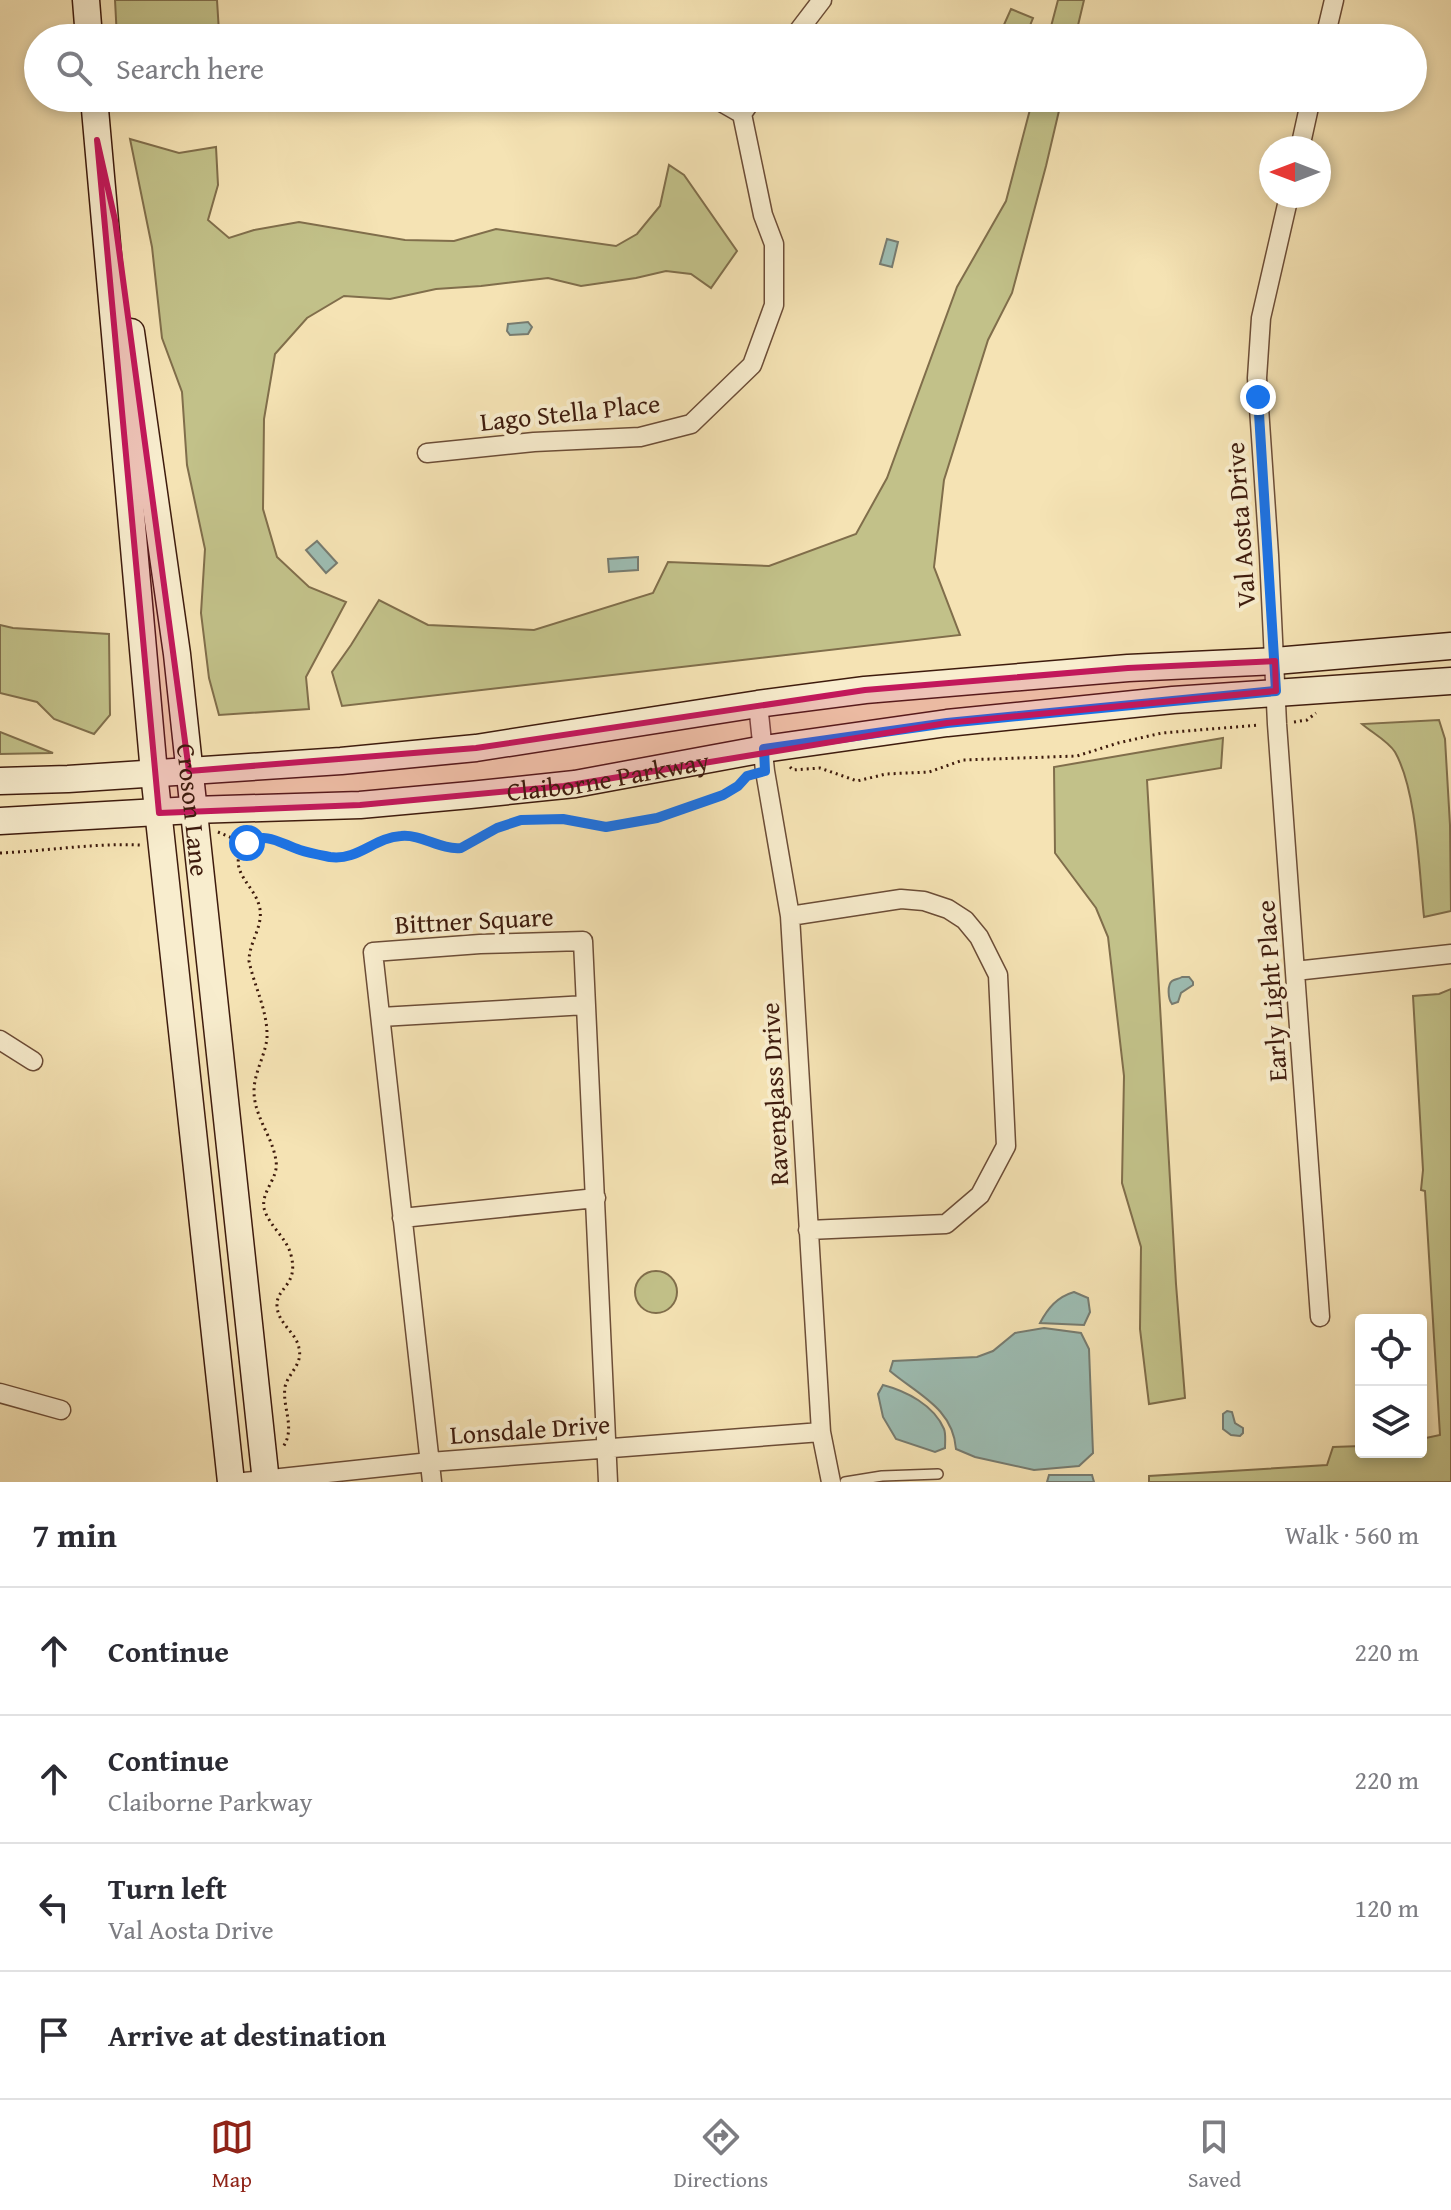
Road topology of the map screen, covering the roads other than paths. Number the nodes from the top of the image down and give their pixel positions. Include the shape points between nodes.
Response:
1 (86, 0) edge
2 (822, 0) edge
3 (1334, 0) edge
4 (88, 24) edge
5 (804, 24) edge
6 (1328, 24) edge
7 (95, 112) edge
8 (749, 112) edge
9 (1308, 112) edge
10 (1303, 136) edge
11 (97, 140) junction
12 (1286, 208) edge
13 (427, 453) dead end
14 (1451, 646) edge
15 (1275, 661) junction
16 (1451, 681) edge
17 (1276, 691) junction
18 (758, 704) junction
19 (764, 760) junction
20 (190, 771) junction
21 (154, 773) junction
22 (0, 781) edge
23 (159, 813) junction
24 (0, 821) edge
25 (194, 822) junction
26 (790, 916) junction
27 (1451, 954) edge
28 (1295, 971) junction
29 (586, 1005) junction
30 (381, 1017) junction
31 (0, 1040) edge
32 (33, 1061) dead end
33 (596, 1198) junction
34 (402, 1218) junction
35 (808, 1230) junction
36 (1320, 1317) dead end
37 (0, 1393) edge
38 (61, 1410) dead end
39 (821, 1432) junction
40 (606, 1450) junction
41 (430, 1462) junction
42 (938, 1474) dead end
43 (266, 1480) edge
44 (231, 1482) edge
45 (432, 1482) edge
46 (608, 1482) edge
47 (831, 1482) edge
48 (845, 1482) edge

1 - 4 main road
2 - 5 street
3 - 6 street
7 - 11 main road, Croson Lane
8 - 13 street, Lago Stella Place via 763,215 774,244 774,305 752,365 691,424 640,437
9 - 10 street
11 - 20 main road, Croson Lane via 115,220
11 - 21 main road, Croson Lane
12 - 15 street, Val Aosta Drive via 1257,359
14 - 15 main road, Claiborne Parkway
15 - 17 street, Early Light Place
15 - 18 main road, Claiborne Parkway via 963,681
16 - 17 main road, Claiborne Parkway
17 - 19 main road, Claiborne Parkway via 947,723
17 - 28 street, Early Light Place
18 - 19 street, Ravenglass Drive
18 - 20 main road, Claiborne Parkway via 476,748
19 - 25 main road, Claiborne Parkway via 564,786
19 - 26 street, Ravenglass Drive
20 - 21 main road, Claiborne Parkway
20 - 25 main road, Croson Lane
21 - 22 main road, Claiborne Parkway
21 - 23 main road, Croson Lane
23 - 24 main road, Claiborne Parkway
23 - 25 main road, Claiborne Parkway
23 - 44 main road, Croson Lane
25 - 43 main road, Croson Lane
26 - 35 street, Ravenglass Drive
26 - 35 street via 901,899 924,901 965,920 998,975 1006,1146 980,1195 946,1224
27 - 28 street
28 - 36 street, Early Light Place
29 - 30 street
29 - 30 street, Bittner Square via 583,941 480,944 373,952
29 - 33 street, Bittner Square
30 - 34 street, Bittner Square
31 - 32 street
33 - 34 street
33 - 40 street, Bittner Square
34 - 41 street, Bittner Square
35 - 39 street, Ravenglass Drive
37 - 38 street
39 - 40 street, Lonsdale Drive
39 - 47 street, Ravenglass Drive
40 - 41 street, Lonsdale Drive
40 - 46 street, Bittner Square
41 - 43 street, Lonsdale Drive
41 - 45 street, Bittner Square
42 - 48 lane

